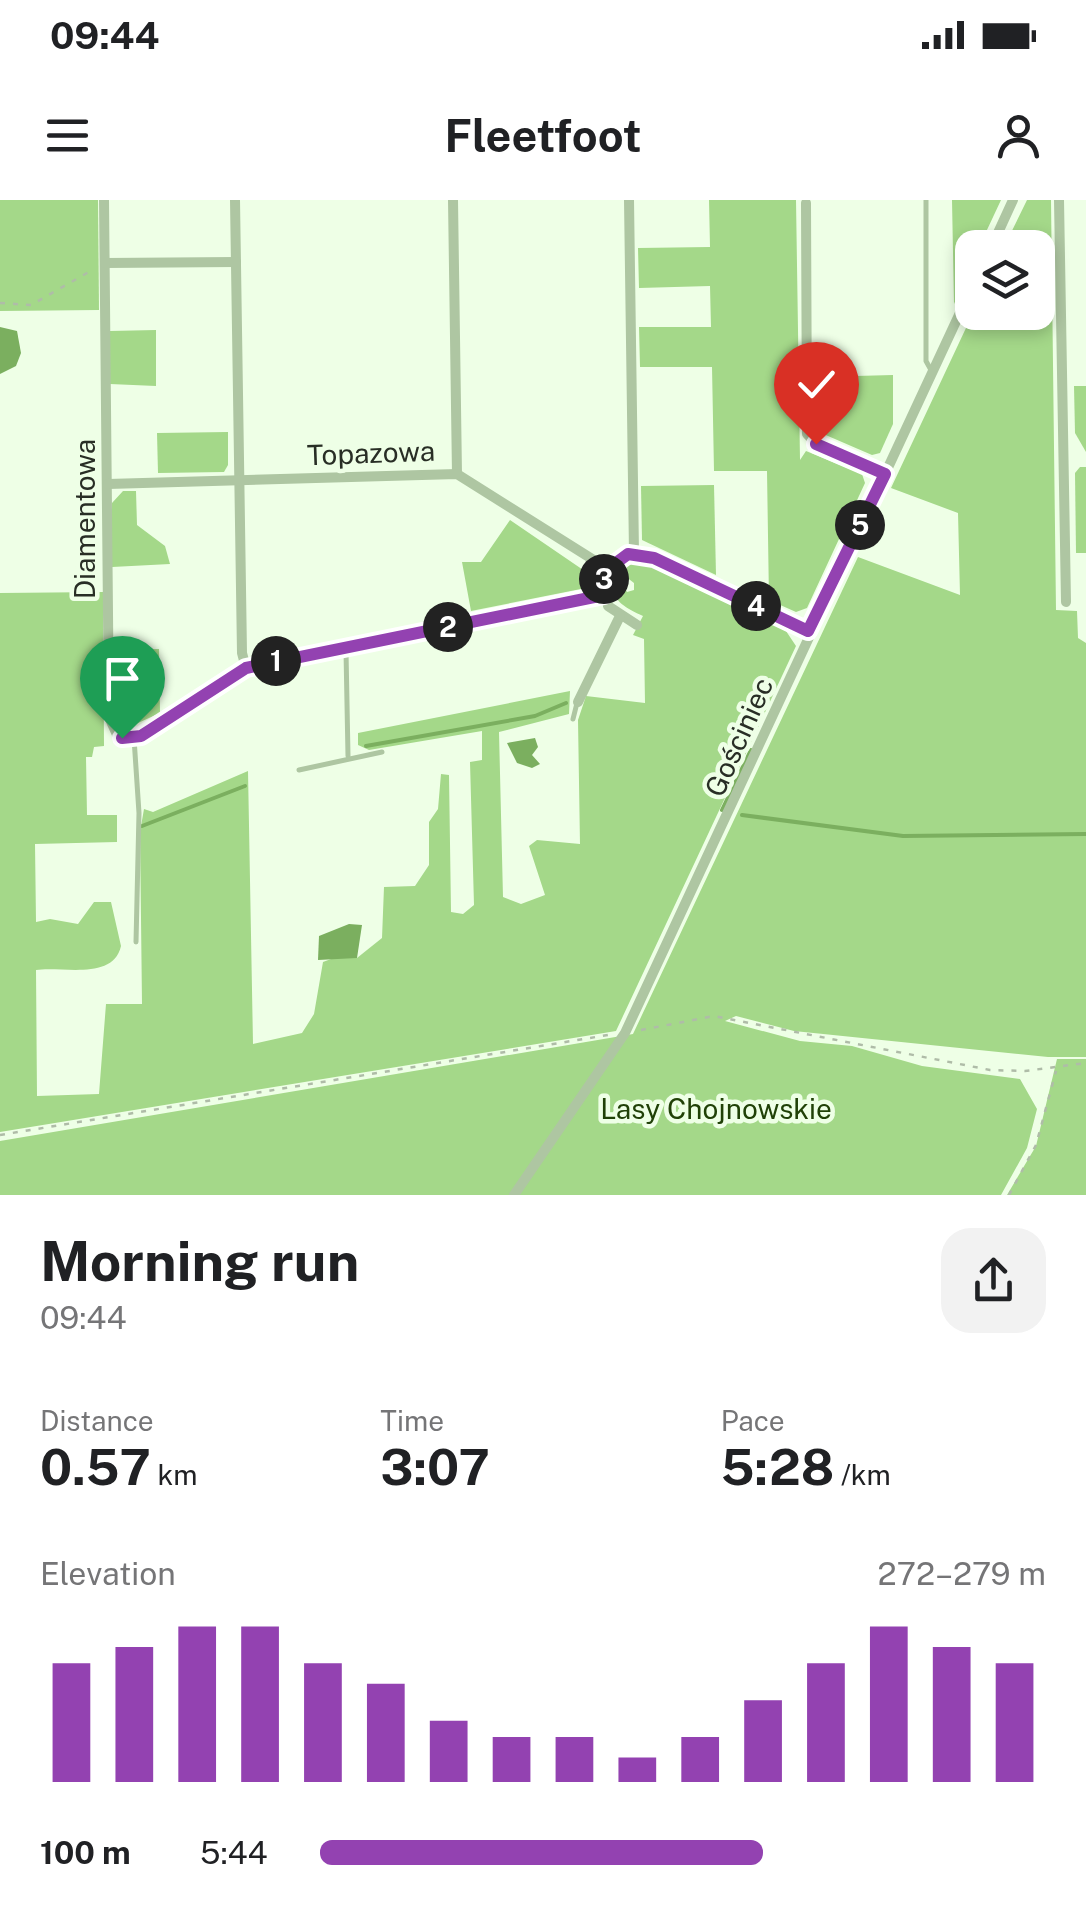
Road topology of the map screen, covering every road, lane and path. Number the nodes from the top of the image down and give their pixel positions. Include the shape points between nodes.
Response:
1 (104, 200) edge
2 (235, 200) edge
3 (453, 200) edge
4 (629, 200) edge
5 (926, 200) edge
6 (1013, 200) edge
7 (1059, 200) edge
8 (806, 203) dead end
9 (999, 230) edge
10 (236, 262) junction
11 (105, 263) junction
12 (0, 303) edge
13 (955, 323) edge
14 (932, 372) junction
15 (458, 474) junction
16 (885, 474) junction
17 (240, 480) junction
18 (108, 484) junction
19 (634, 553) junction
20 (608, 569) junction
21 (604, 595) junction
22 (1066, 602) dead end
23 (620, 616) junction
24 (637, 625) dead end
25 (808, 631) junction
26 (346, 648) junction
27 (246, 668) junction
28 (578, 702) joint
29 (572, 719) dead end
30 (134, 738) junction
31 (382, 752) dead end
32 (348, 756) junction
33 (299, 770) dead end
34 (136, 942) dead end
35 (622, 1036) junction
36 (1086, 1063) edge
37 (1057, 1068) junction
38 (0, 1135) edge
39 (514, 1195) edge
40 (1008, 1195) edge

1 - 11 street, Diamentowa
2 - 10 street
3 - 15 street
4 - 19 street
5 - 14 lane via 926,361
6 - 9 street
7 - 22 street
8 - 16 street via 807,434
10 - 11 street
10 - 17 street
11 - 12 path via 32,305
11 - 18 street, Diamentowa
13 - 14 street, Gościniec
14 - 16 street, Gościniec
15 - 17 street, Topazowa
15 - 20 street, Topazowa
16 - 25 street, Gościniec
17 - 18 street, Topazowa
17 - 27 street
18 - 30 street, Diamentowa via 109,726 122,738
19 - 20 street
19 - 25 street
20 - 21 street
21 - 23 street
21 - 26 street
23 - 24 street
23 - 28 street
25 - 35 street, Gościniec
26 - 27 street
26 - 32 lane
27 - 30 street
28 - 29 lane
30 - 34 lane
31 - 32 lane
32 - 33 lane
35 - 37 path via 714,1016 990,1070
35 - 38 path
35 - 39 street, Gościniec
36 - 37 path
37 - 40 path via 1036,1145

